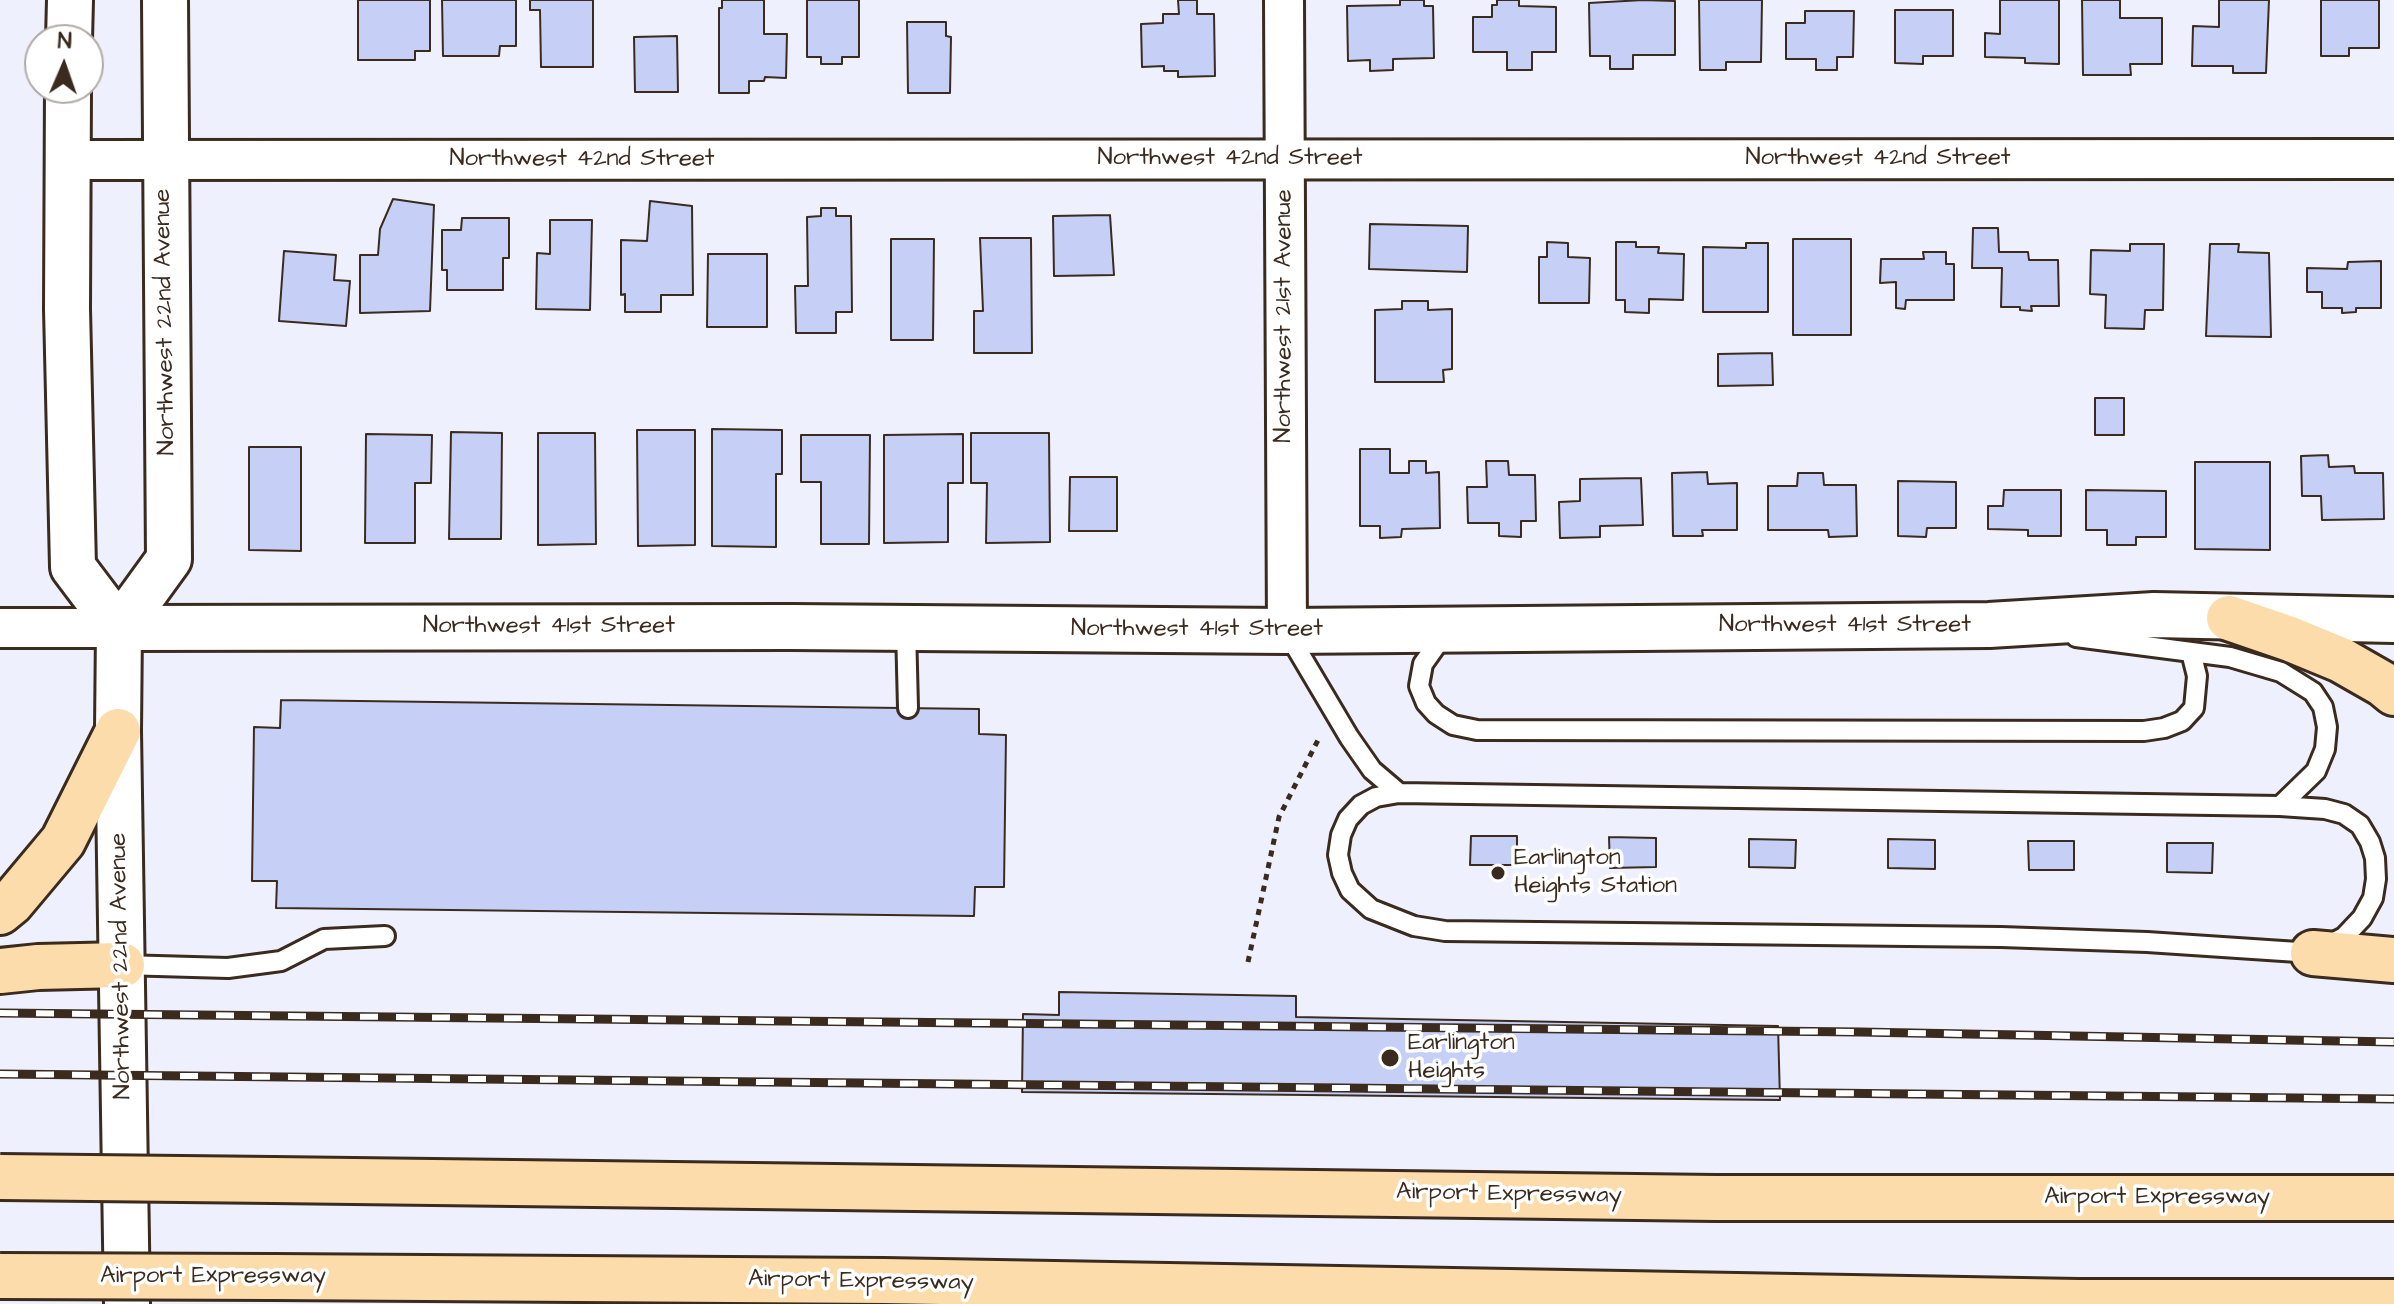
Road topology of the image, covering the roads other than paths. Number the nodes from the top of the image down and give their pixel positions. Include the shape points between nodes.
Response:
1 (70, 0) edge
2 (165, 0) edge
3 (1284, 0) edge
4 (69, 24) edge
5 (68, 104) edge
6 (1284, 159) junction
7 (2394, 159) edge
8 (66, 160) junction
9 (165, 161) junction
10 (2229, 618) junction
11 (2394, 620) edge
12 (1989, 625) junction
13 (0, 628) edge
14 (119, 628) junction
15 (906, 628) junction
16 (1449, 629) junction
17 (1287, 631) junction
18 (2191, 652) junction
19 (2394, 693) edge
20 (908, 708) dead end
21 (118, 731) junction
22 (1399, 793) junction
23 (2280, 806) junction
24 (0, 912) edge
25 (385, 936) dead end
26 (2313, 953) junction
27 (2394, 960) edge
28 (122, 965) junction
29 (0, 971) edge
30 (0, 1177) edge
31 (2394, 1198) edge
32 (0, 1276) edge
33 (2394, 1302) edge
34 (2062, 1303) edge
35 (127, 1304) edge

1 - 4 main road
2 - 9 main road, Northwest 22nd Avenue
3 - 6 street, Northwest 21st Avenue
5 - 8 main road
6 - 7 street, Northwest 42nd Street
6 - 9 street, Northwest 42nd Street
6 - 17 street, Northwest 21st Avenue
8 - 9 street, Northwest 42nd Street
8 - 14 main road via 73,567
9 - 14 main road, Northwest 22nd Avenue via 169,559
10 - 11 main road, Northwest 41st Street
10 - 12 main road, Northwest 41st Street via 2154,615
10 - 19 highway via 2341,660
12 - 16 main road, Northwest 41st Street
12 - 18 lane
13 - 14 street, Northwest 41st Street
14 - 15 main road, Northwest 41st Street
14 - 21 main road, Northwest 22nd Avenue
15 - 17 main road, Northwest 41st Street
15 - 20 lane
16 - 17 main road, Northwest 41st Street
16 - 18 lane via 1423,664 1419,686 1436,714 1453,725 1477,730 2144,731 2182,721 2194,708 2197,676
17 - 22 lane via 1349,737 1372,770
18 - 23 lane via 2281,672 2313,692 2323,707 2325,749 2316,771
21 - 24 highway via 63,841
21 - 28 main road, Northwest 22nd Avenue
22 - 23 lane
22 - 26 lane via 1376,797 1348,819 1338,855 1342,873 1350,890 1371,909 1430,929 2001,937
23 - 26 lane via 2344,814 2360,825 2375,858 2373,898 2362,918 2344,937
25 - 28 lane via 324,939 281,961 228,968
26 - 27 highway
28 - 29 highway
28 - 35 main road, Northwest 22nd Avenue
30 - 31 highway, Airport Expressway, bridge via 1716,1198
32 - 34 highway, Airport Expressway, bridge via 900,1281
33 - 34 highway, Airport Expressway

